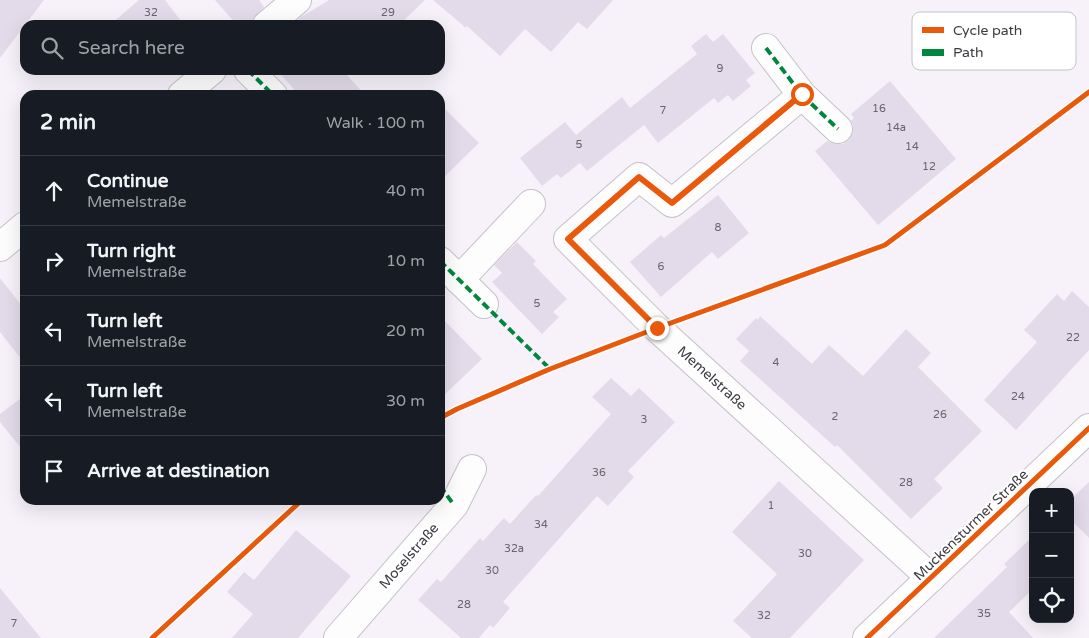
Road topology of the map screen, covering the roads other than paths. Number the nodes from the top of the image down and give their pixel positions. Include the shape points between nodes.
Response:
1 (298, 0) edge
2 (273, 20) edge
3 (766, 48) dead end
4 (206, 75) edge
5 (253, 75) edge
6 (188, 90) edge
7 (268, 90) edge
8 (802, 94) junction
9 (838, 129) dead end
10 (531, 204) dead end
11 (20, 230) edge
12 (0, 247) edge
13 (445, 266) edge
14 (459, 280) junction
15 (484, 304) dead end
16 (1089, 428) edge
17 (472, 469) dead end
18 (931, 578) junction
19 (338, 638) edge
20 (867, 638) edge

1 - 2 street
3 - 8 street
4 - 6 street
5 - 7 street
8 - 9 street
8 - 18 street, Memelstraße via 672,203 639,177 568,239 657,328
10 - 14 street
11 - 12 street
13 - 14 street
14 - 15 street
16 - 18 street, Muckensturmer Straße
17 - 19 street, Moselstraße via 454,505
18 - 20 street, Muckensturmer Straße

